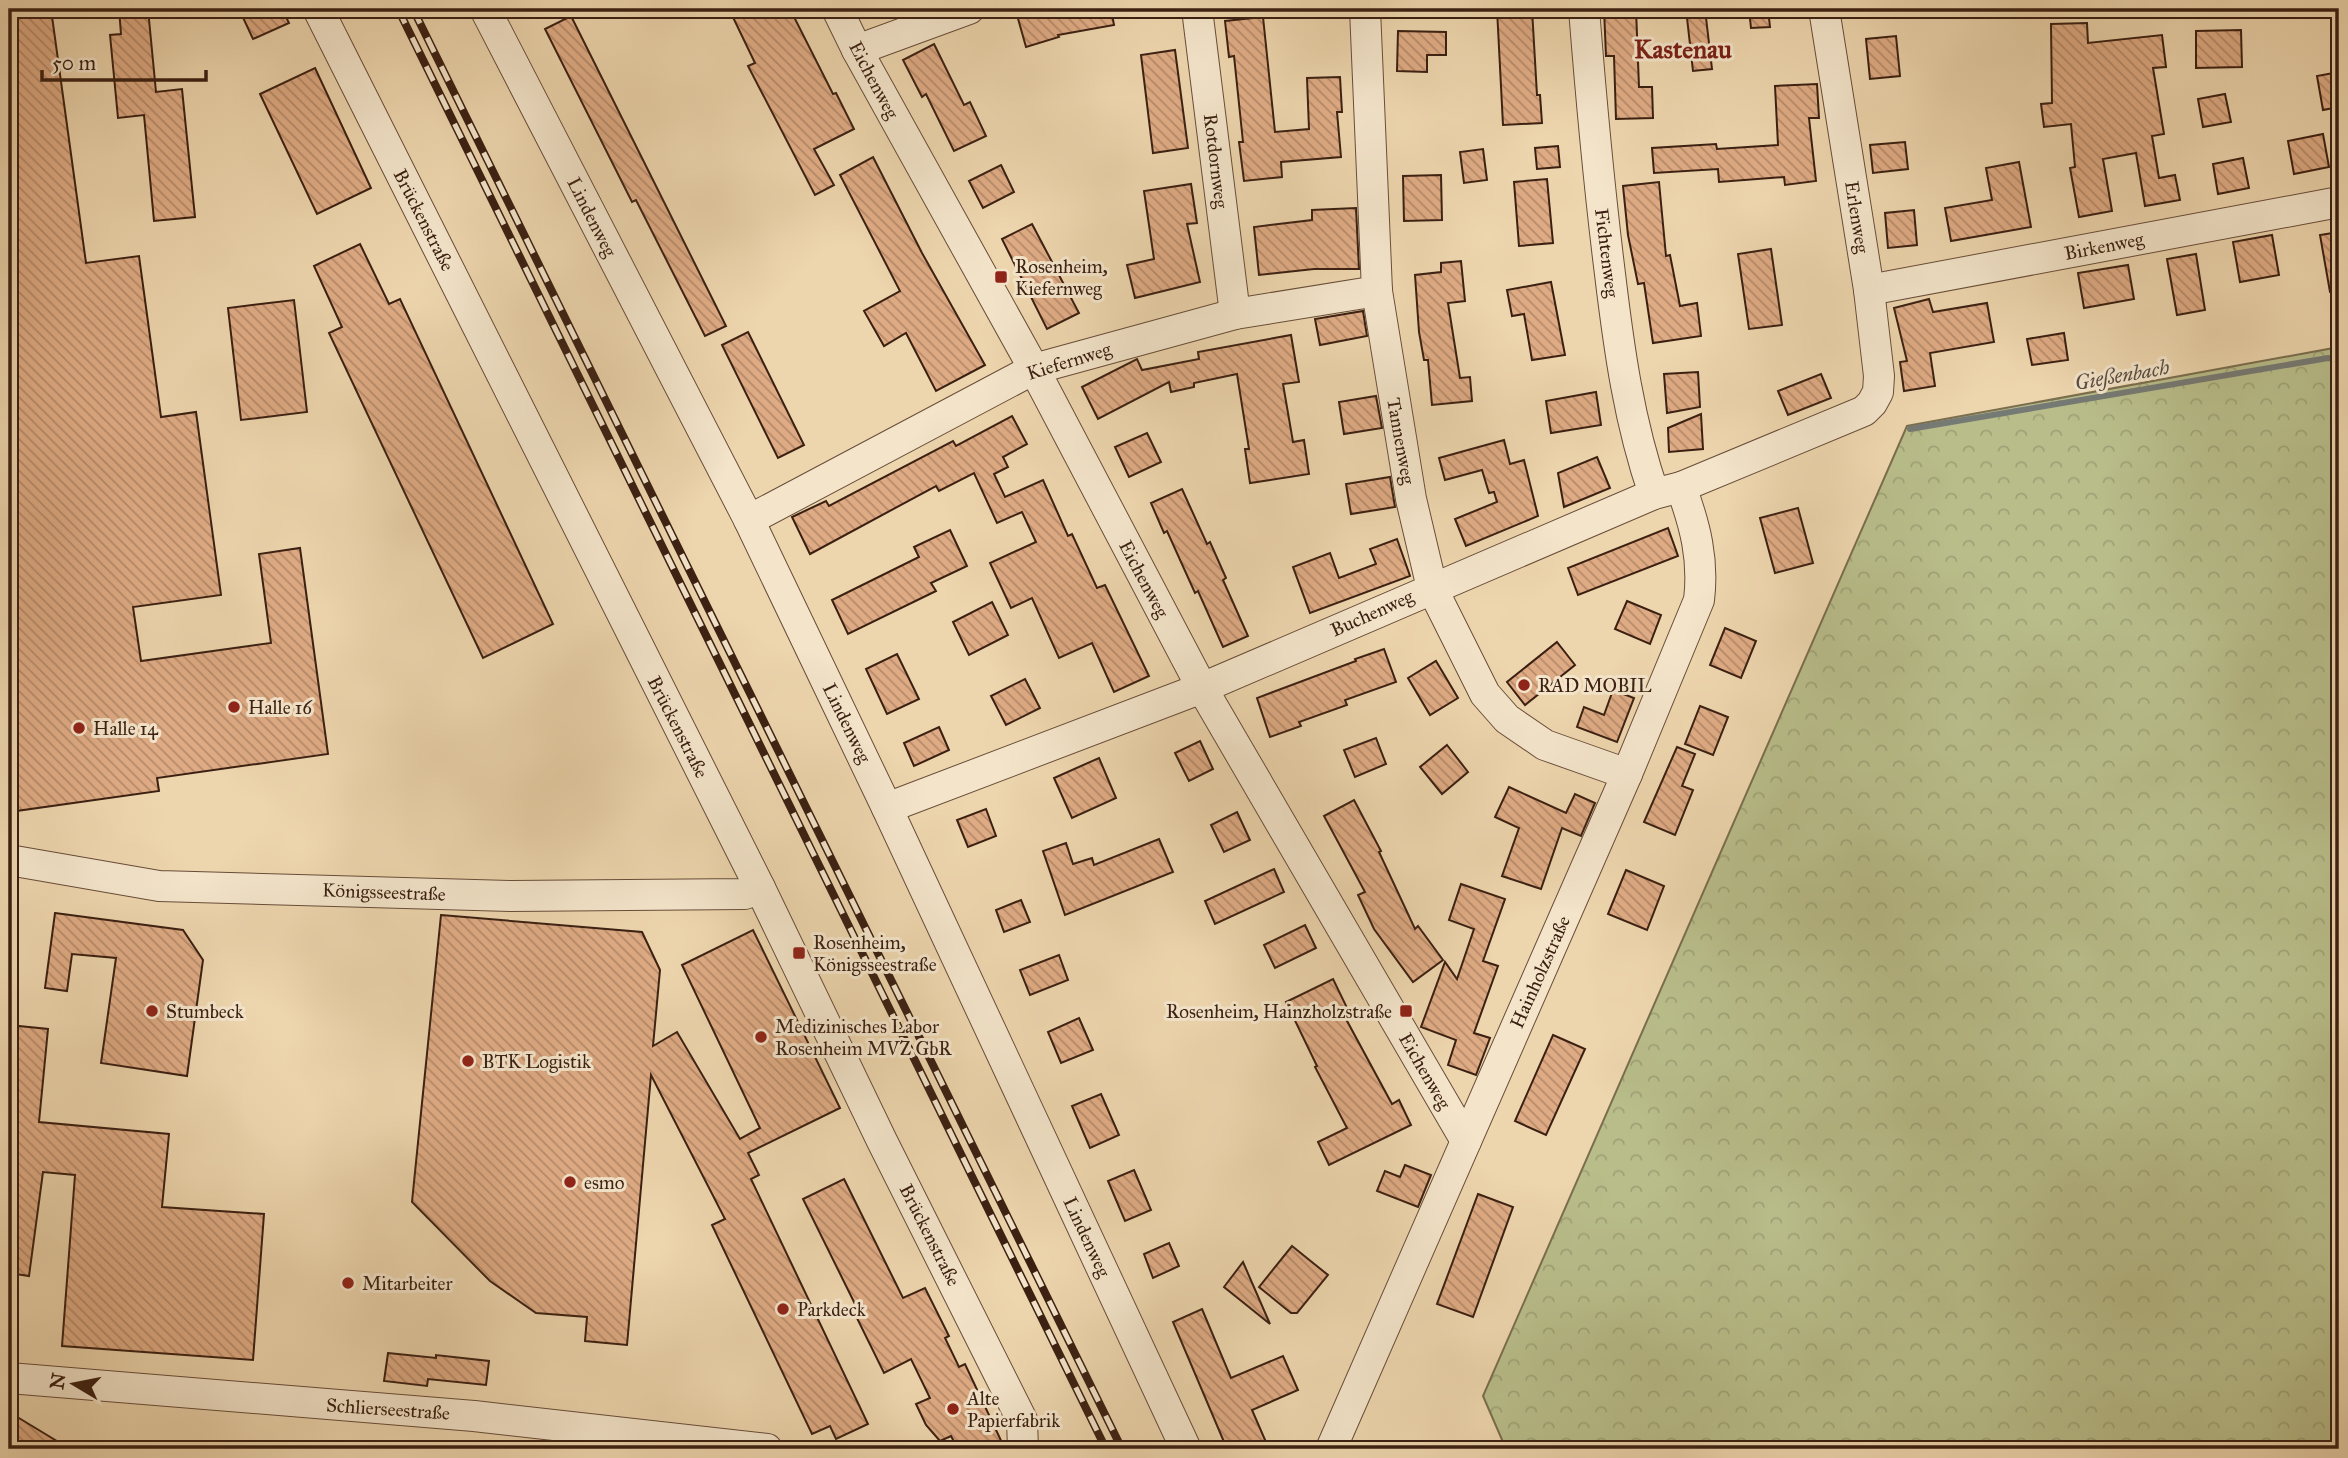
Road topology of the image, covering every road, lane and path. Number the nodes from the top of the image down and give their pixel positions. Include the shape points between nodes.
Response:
1 (318, 9) edge
2 (485, 9) edge
3 (837, 9) edge
4 (969, 9) edge
5 (1197, 9) edge
6 (1365, 9) edge
7 (1584, 9) edge
8 (1824, 9) edge
9 (857, 50) junction
10 (2339, 202) edge
11 (1869, 290) junction
12 (1377, 291) junction
13 (1235, 314) junction
14 (1034, 369) junction
15 (1856, 416) joint
16 (1667, 491) junction
17 (749, 520) junction
18 (1432, 587) junction
19 (1202, 688) junction
20 (1627, 774) junction
21 (887, 808) junction
22 (9, 859) edge
23 (760, 888) junction
24 (1465, 1141) junction
25 (9, 1378) edge
26 (767, 1449) edge
27 (1023, 1449) edge
28 (1186, 1449) edge
29 (1331, 1449) edge

1 - 23 street, Brückenstraße
2 - 17 street, Lindenweg
3 - 9 street, Eichenweg
4 - 9 street
5 - 13 street, Rotdornweg
6 - 12 street, Tannenweg
7 - 16 street, Fichtenweg via 1598,179 1622,373 1642,459
8 - 11 street, Erlenweg
9 - 14 street, Eichenweg
10 - 11 street, Birkenweg
11 - 15 street, Erlenweg via 1878,392
12 - 13 street, Kiefernweg
12 - 18 street, Tannenweg via 1411,499
13 - 14 street, Kiefernweg
14 - 17 street, Kiefernweg
14 - 19 street, Eichenweg
15 - 16 street, Buchenweg
16 - 18 street, Buchenweg
16 - 20 street, Hainholzstraße via 1693,519 1702,575 1699,600
17 - 21 street, Lindenweg
18 - 19 street, Buchenweg
18 - 20 street, Tannenweg via 1485,694 1507,719 1545,745
19 - 21 street, Buchenweg
19 - 24 street, Eichenweg
20 - 24 street, Hainholzstraße
21 - 28 street, Lindenweg
22 - 23 street, Königsseestraße via 159,886 511,896 746,894
23 - 27 street, Brückenstraße via 1022,1420
24 - 29 street, Hainholzstraße
25 - 26 street, Schlierseestraße via 474,1416

